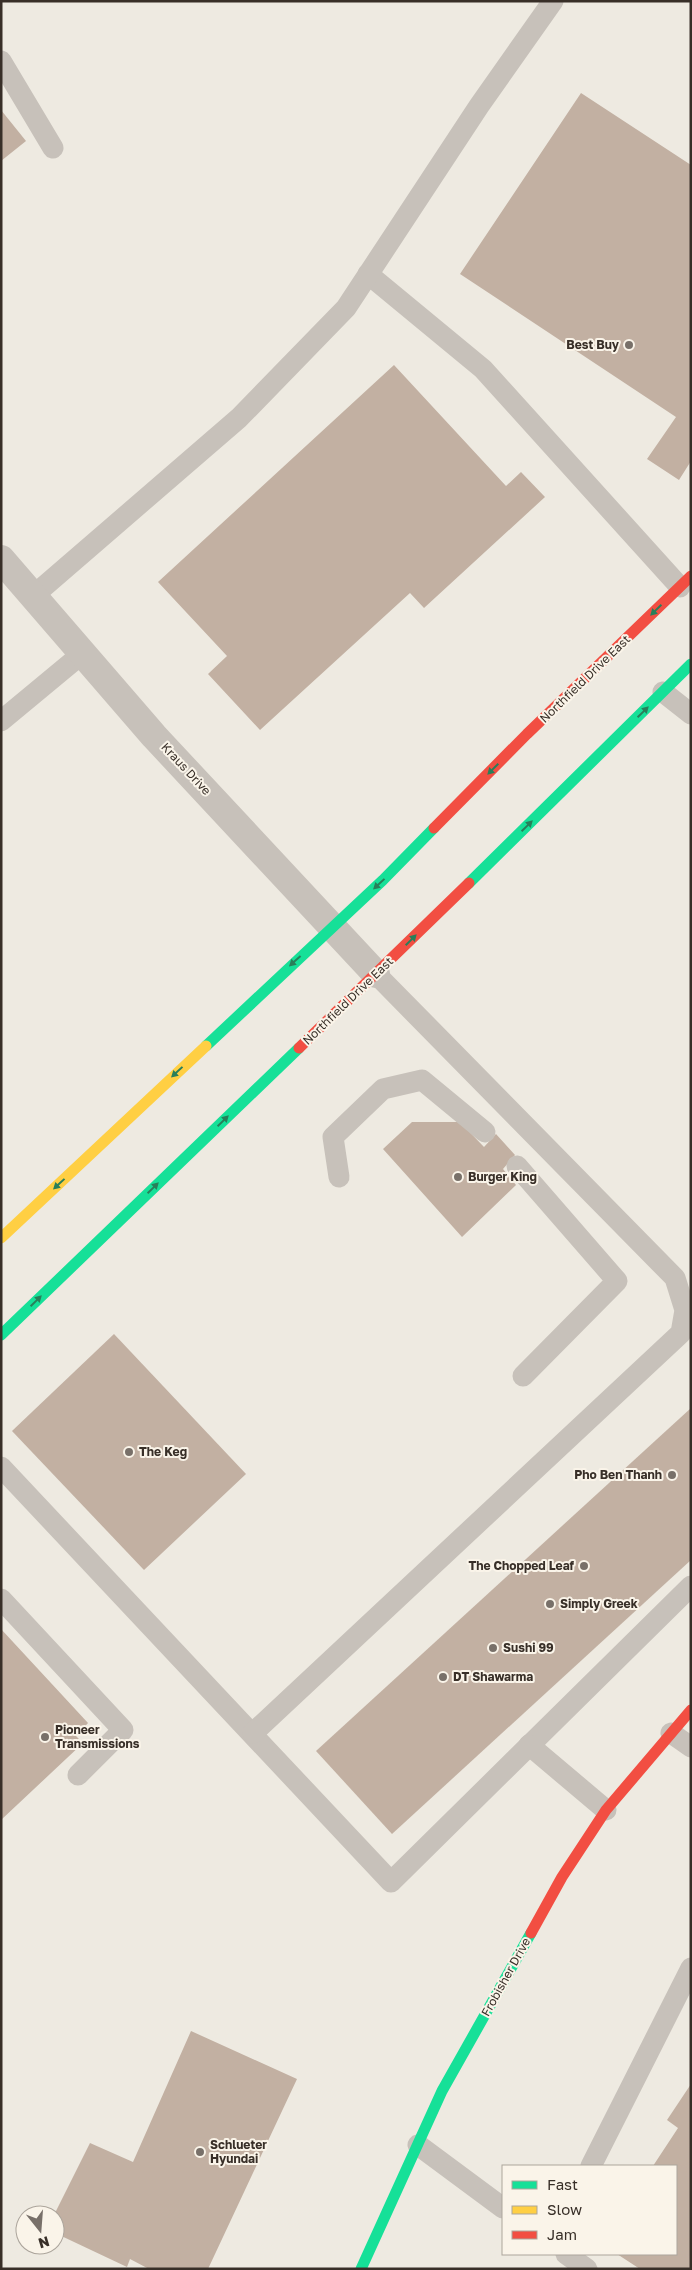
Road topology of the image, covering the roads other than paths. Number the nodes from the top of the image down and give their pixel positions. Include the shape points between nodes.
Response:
1 (553, 1) edge
2 (1, 61) edge
3 (53, 148) dead end
4 (368, 274) junction
5 (1, 559) edge
6 (685, 581) edge
7 (33, 596) junction
8 (82, 653) junction
9 (691, 664) edge
10 (663, 692) junction
11 (691, 714) edge
12 (1, 721) edge
13 (332, 928) junction
14 (376, 974) junction
15 (485, 1132) dead end
16 (517, 1166) dead end
17 (338, 1177) dead end
18 (1, 1238) edge
19 (1, 1335) edge
20 (686, 1335) edge
21 (523, 1376) dead end
22 (4, 1476) edge
23 (691, 1586) edge
24 (1, 1599) edge
25 (691, 1710) edge
26 (671, 1733) junction
27 (253, 1734) junction
28 (529, 1745) junction
29 (691, 1747) edge
30 (78, 1774) dead end
31 (606, 1810) junction
32 (691, 1968) edge
33 (418, 2145) junction
34 (592, 2165) edge
35 (502, 2207) edge
36 (567, 2255) edge
37 (361, 2269) edge
38 (587, 2269) edge

1 - 4 lane
2 - 3 lane
4 - 6 lane via 483,370
4 - 7 lane via 346,308 239,418
5 - 7 street, Kraus Drive
6 -> 13 main road, Northfield Drive East
7 - 8 street, Kraus Drive
8 - 12 lane
8 - 13 street, Kraus Drive via 154,736
9 - 10 main road, Northfield Drive East
10 - 11 lane
14 -> 10 main road, Northfield Drive East
13 - 14 street, Kraus Drive
13 -> 18 main road, Northfield Drive East
19 -> 14 main road, Northfield Drive East
14 - 20 lane via 675,1278 685,1310
15 - 17 lane via 422,1080 383,1089 332,1137
16 - 21 lane via 617,1281
20 - 27 lane
22 - 27 lane
23 - 28 lane
24 - 30 lane via 123,1730
25 - 26 main road, Frobisher Drive
26 - 29 lane
26 - 31 main road, Frobisher Drive
27 - 28 lane via 391,1882
28 - 31 lane
31 - 33 main road, Frobisher Drive via 557,1885 442,2091
32 - 34 lane
33 - 35 lane
33 - 37 main road, Frobisher Drive
36 - 38 lane

